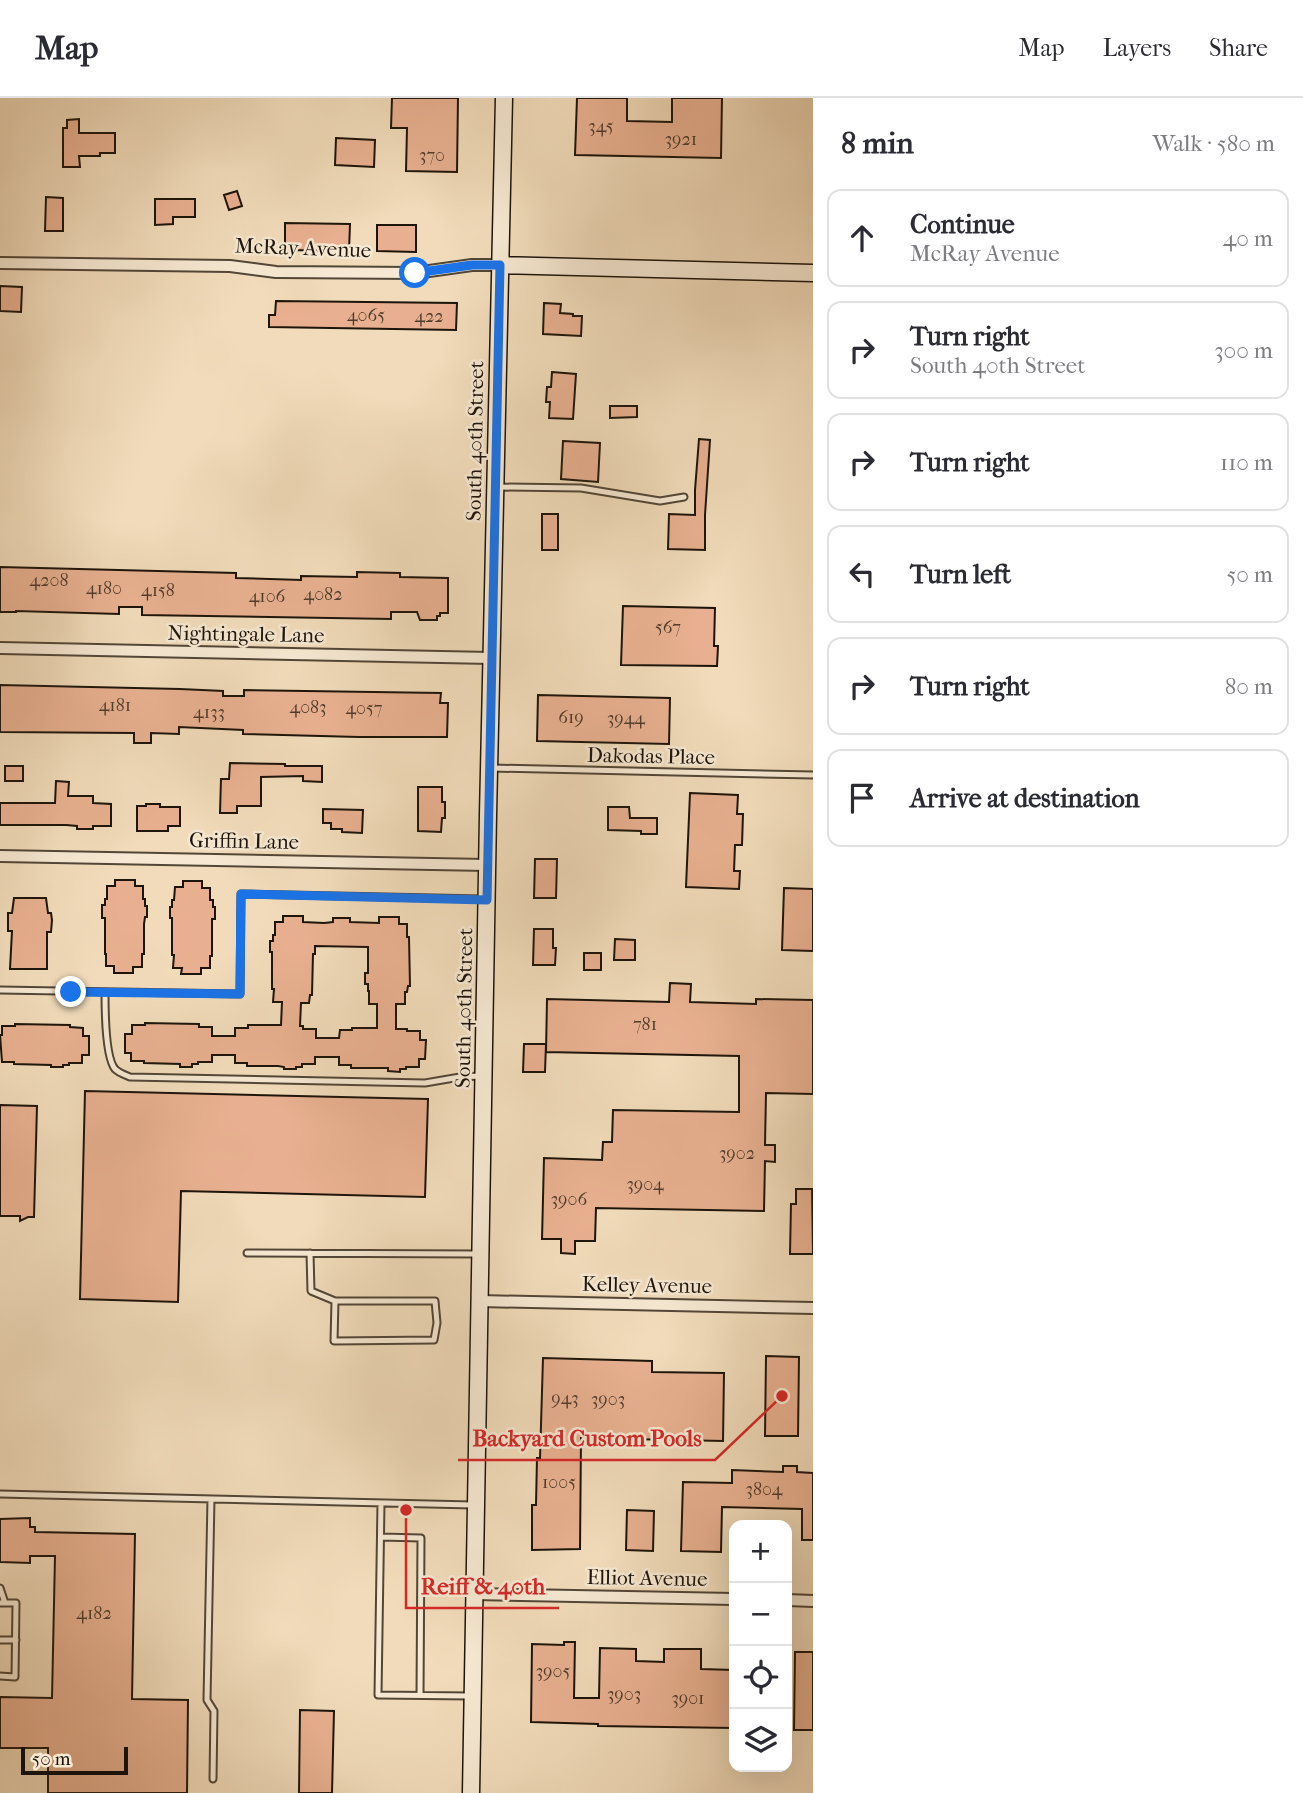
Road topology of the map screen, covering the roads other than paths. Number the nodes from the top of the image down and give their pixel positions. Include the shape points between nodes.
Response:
1 (503, 98) edge
2 (0, 263) edge
3 (500, 265) junction
4 (813, 273) edge
5 (495, 487) junction
6 (684, 497) dead end
7 (0, 648) edge
8 (491, 658) junction
9 (489, 767) junction
10 (813, 775) edge
11 (0, 856) edge
12 (487, 865) junction
13 (487, 900) junction
14 (0, 990) edge
15 (104, 992) junction
16 (484, 1076) junction
17 (247, 1253) dead end
18 (310, 1253) junction
19 (481, 1254) junction
20 (335, 1301) junction
21 (480, 1301) junction
22 (813, 1308) edge
23 (0, 1494) edge
24 (212, 1499) junction
25 (381, 1503) junction
26 (477, 1505) junction
27 (381, 1537) junction
28 (0, 1588) edge
29 (475, 1594) junction
30 (729, 1599) edge
31 (792, 1600) edge
32 (813, 1601) edge
33 (3, 1603) edge
34 (0, 1640) edge
35 (16, 1640) junction
36 (0, 1676) edge
37 (420, 1695) junction
38 (473, 1696) junction
39 (213, 1779) dead end
40 (471, 1793) edge

1 - 3 street, South 40th Street
2 - 3 street, McRay Avenue via 415,273
3 - 4 street, McRay Avenue
3 - 5 street, South 40th Street
5 - 6 lane via 581,488 660,501
5 - 8 street, South 40th Street
7 - 8 street, Nightingale Lane
8 - 9 street, South 40th Street
9 - 10 lane, Dakodas Place
9 - 12 street, South 40th Street
11 - 12 street, Griffin Lane
12 - 13 street, South 40th Street
13 - 15 lane via 241,894 240,994
13 - 16 street, South 40th Street
14 - 15 lane
15 - 16 lane via 110,1061 130,1077 425,1083
16 - 19 street, South 40th Street
17 - 18 lane
18 - 19 lane
18 - 20 lane via 311,1291
19 - 21 street, South 40th Street
20 - 20 lane via 334,1341 433,1340 435,1301
21 - 22 street, Kelley Avenue
21 - 26 street, South 40th Street
23 - 24 lane
24 - 25 lane
24 - 39 lane via 207,1700 214,1711
25 - 26 lane
25 - 27 lane
26 - 29 street, South 40th Street
27 - 37 lane via 421,1538
27 - 37 lane via 377,1695
28 - 33 lane
29 - 30 street, Elliot Avenue
29 - 38 street, South 40th Street
31 - 32 street
33 - 35 lane via 16,1603
34 - 35 lane
35 - 36 lane via 15,1676
37 - 38 lane
38 - 40 street, South 40th Street

